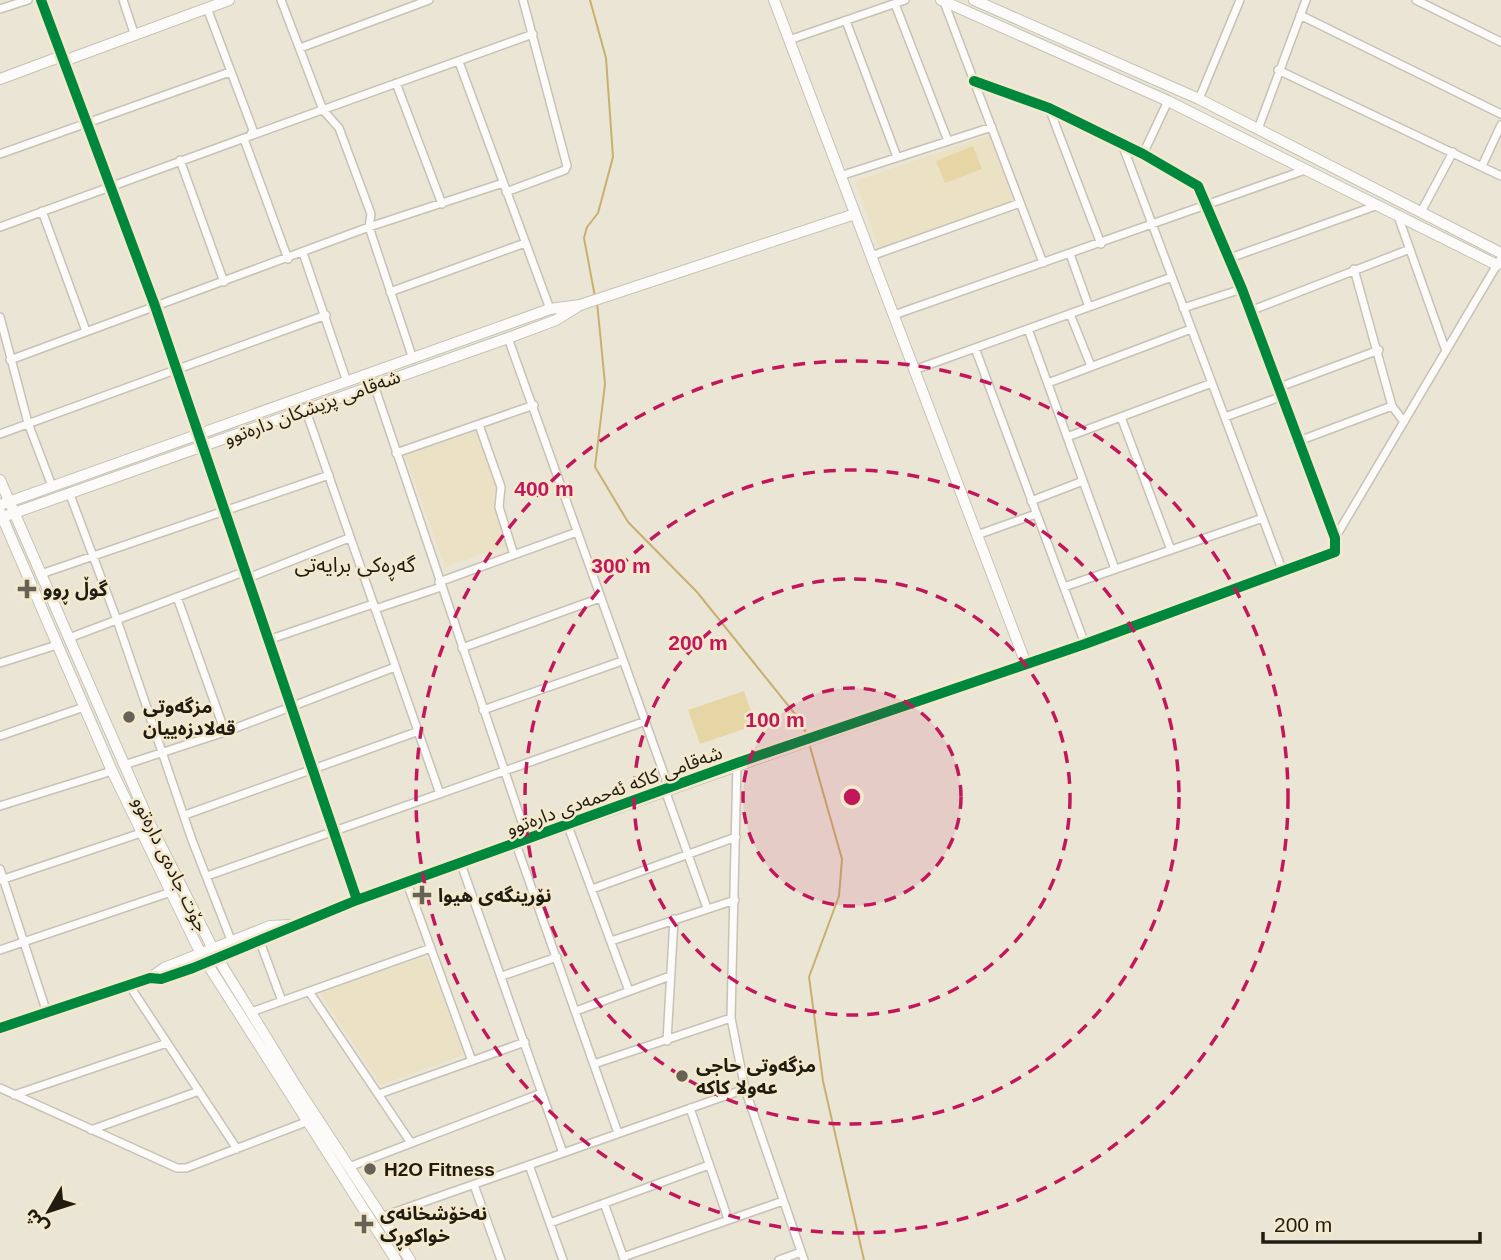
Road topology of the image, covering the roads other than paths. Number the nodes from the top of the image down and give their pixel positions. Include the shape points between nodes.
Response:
1 (28, 0) edge
2 (41, 0) edge
3 (123, 0) edge
4 (229, 0) edge
5 (281, 0) edge
6 (429, 0) edge
7 (523, 0) edge
8 (774, 0) edge
9 (905, 0) edge
10 (974, 0) edge
11 (1240, 0) edge
12 (1306, 0) edge
13 (1416, 0) edge
14 (943, 1) edge
15 (895, 4) junction
16 (207, 8) junction
17 (0, 9) edge
18 (1300, 15) junction
19 (846, 21) junction
20 (134, 33) junction
21 (533, 34) junction
22 (789, 40) junction
23 (1501, 42) edge
24 (300, 48) junction
25 (63, 59) junction
26 (458, 62) junction
27 (1278, 70) junction
28 (230, 72) junction
29 (0, 79) edge
30 (974, 81) junction
31 (396, 83) junction
32 (1199, 99) junction
33 (1168, 101) junction
34 (1048, 108) junction
35 (323, 110) junction
36 (1501, 114) edge
37 (86, 123) junction
38 (1501, 125) edge
39 (992, 127) junction
40 (1258, 129) junction
41 (247, 137) junction
42 (948, 141) junction
43 (1122, 144) junction
44 (1453, 152) junction
45 (1143, 154) junction
46 (0, 155) edge
47 (897, 157) junction
48 (180, 160) junction
49 (1482, 166) junction
50 (1306, 170) junction
51 (840, 176) junction
52 (1501, 176) edge
53 (503, 183) junction
54 (109, 187) junction
55 (506, 192) junction
56 (1020, 203) junction
57 (442, 204) junction
58 (1207, 204) junction
59 (1378, 205) junction
60 (42, 211) junction
61 (1421, 212) junction
62 (855, 214) junction
63 (1398, 215) junction
64 (1152, 226) junction
65 (0, 227) edge
66 (369, 227) junction
67 (525, 243) junction
68 (1101, 243) junction
69 (1410, 249) junction
70 (303, 253) junction
71 (1070, 254) junction
72 (871, 256) junction
73 (1230, 258) junction
74 (1500, 258) edge
75 (288, 259) junction
76 (1043, 264) junction
77 (1354, 269) junction
78 (1172, 277) junction
79 (224, 282) junction
80 (1242, 289) junction
81 (390, 292) junction
82 (155, 306) junction
83 (1089, 307) junction
84 (1183, 308) junction
85 (550, 309) junction
86 (568, 309) junction
87 (1250, 311) junction
88 (1070, 314) junction
89 (894, 315) junction
90 (326, 316) junction
91 (0, 317) edge
92 (1028, 329) junction
93 (1191, 329) junction
94 (86, 331) junction
95 (508, 338) junction
96 (975, 348) junction
97 (1379, 350) junction
98 (1446, 351) junction
99 (11, 356) junction
100 (0, 358) edge
101 (414, 359) junction
102 (1091, 366) junction
103 (914, 370) junction
104 (176, 371) junction
105 (370, 374) junction
106 (347, 382) junction
107 (1048, 383) junction
108 (1212, 383) junction
109 (374, 385) junction
110 (1277, 388) junction
111 (1280, 397) junction
112 (534, 405) junction
113 (1392, 406) junction
114 (305, 408) junction
115 (1121, 417) junction
116 (1225, 417) junction
117 (1404, 422) junction
118 (28, 423) junction
119 (479, 425) junction
120 (0, 434) edge
121 (197, 435) junction
122 (1067, 437) junction
123 (1296, 442) junction
124 (201, 447) junction
125 (396, 453) junction
126 (329, 475) junction
127 (0, 480) edge
128 (1083, 481) junction
129 (52, 486) junction
130 (68, 491) junction
131 (1031, 501) junction
132 (8, 506) edge
133 (223, 511) junction
134 (1036, 514) junction
135 (1, 515) edge
136 (1263, 518) junction
137 (577, 532) junction
138 (977, 535) junction
139 (349, 538) junction
140 (1335, 538) junction
141 (1171, 550) junction
142 (514, 555) junction
143 (92, 558) junction
144 (1115, 569) junction
145 (1283, 572) junction
146 (41, 574) junction
147 (247, 575) junction
148 (440, 584) junction
149 (1064, 587) junction
150 (177, 597) junction
151 (600, 598) junction
152 (374, 606) junction
153 (117, 620) junction
154 (69, 638) junction
155 (268, 640) junction
156 (1085, 644) junction
157 (57, 645) junction
158 (462, 648) junction
159 (622, 661) junction
160 (0, 663) edge
161 (1026, 664) junction
162 (395, 667) junction
163 (291, 707) junction
164 (84, 708) junction
165 (483, 710) junction
166 (643, 722) junction
167 (419, 731) junction
168 (225, 732) junction
169 (0, 736) edge
170 (162, 754) junction
171 (737, 763) junction
172 (124, 765) junction
173 (311, 770) junction
174 (112, 771) junction
175 (504, 771) junction
176 (667, 789) junction
177 (440, 794) junction
178 (0, 806) edge
179 (185, 815) junction
180 (568, 826) junction
181 (335, 832) junction
182 (141, 833) junction
183 (736, 837) junction
184 (527, 840) junction
185 (516, 845) junction
186 (688, 855) junction
187 (461, 864) junction
188 (0, 869) edge
189 (207, 876) junction
190 (2, 880) edge
191 (407, 883) junction
192 (592, 889) junction
193 (171, 892) junction
194 (357, 900) junction
195 (735, 900) junction
196 (707, 908) junction
197 (196, 915) junction
198 (674, 919) junction
199 (291, 925) junction
200 (190, 932) junction
201 (231, 940) junction
202 (252, 941) junction
203 (611, 941) junction
204 (24, 942) junction
205 (213, 948) junction
206 (431, 948) junction
207 (0, 950) edge
208 (557, 957) junction
209 (204, 958) junction
210 (218, 959) junction
211 (186, 965) junction
212 (502, 976) junction
213 (670, 976) junction
214 (129, 985) junction
215 (236, 986) junction
216 (629, 991) junction
217 (310, 993) junction
218 (226, 994) junction
219 (282, 1001) junction
220 (576, 1011) junction
221 (251, 1012) junction
222 (47, 1013) junction
223 (731, 1018) junction
224 (0, 1028) edge
225 (667, 1041) junction
226 (525, 1042) junction
227 (167, 1043) junction
228 (472, 1061) junction
229 (594, 1064) junction
230 (0, 1088) edge
231 (745, 1089) junction
232 (199, 1091) junction
233 (542, 1093) junction
234 (379, 1094) junction
235 (14, 1095) junction
236 (690, 1108) junction
237 (306, 1122) junction
238 (91, 1130) junction
239 (618, 1133) junction
240 (411, 1143) junction
241 (237, 1149) junction
242 (563, 1153) junction
243 (529, 1165) junction
244 (709, 1165) junction
245 (349, 1167) junction
246 (474, 1185) junction
247 (783, 1201) junction
248 (604, 1203) junction
249 (382, 1217) junction
250 (728, 1219) junction
251 (550, 1223) junction
252 (803, 1256) edge
253 (624, 1258) edge
254 (396, 1260) edge
255 (410, 1260) edge
256 (501, 1260) edge
257 (563, 1260) edge
258 (779, 1260) edge

1 - 17 street
2 - 25 street
3 - 20 street
4 - 16 street
5 - 24 street
6 - 24 street
7 - 21 street
8 - 22 street
9 - 15 street
10 - 32 street
11 - 32 street
12 - 18 street
13 - 23 street
14 - 30 street
14 - 33 street
15 - 19 street
15 - 42 street
16 - 20 street
16 - 28 street
18 - 27 street
18 - 36 street
19 - 22 street
19 - 47 street
20 - 25 street
21 - 26 street
21 - 55 street via 567,166
22 - 51 street
24 - 35 street
25 - 29 street
25 - 37 street
26 - 31 street
26 - 53 street
27 - 40 street
27 - 44 street
28 - 37 street
28 - 41 street via 253,130
30 - 34 street
30 - 39 street
31 - 35 street
31 - 57 street
32 - 40 street
33 - 45 street
33 - 50 street
34 - 43 street
34 - 68 street
35 - 41 street
35 - 66 street via 339,128 371,214
37 - 46 street
37 - 54 street
38 - 49 street
39 - 42 street
39 - 56 street
40 - 61 street
41 - 48 street
41 - 75 street
42 - 47 street
43 - 45 street
43 - 64 street
44 - 49 street
44 - 61 street
45 - 58 street via 1187,177
47 - 51 street
48 - 54 street
48 - 79 street
49 - 52 street
50 - 58 street
50 - 59 street
51 - 62 street
53 - 55 street
53 - 57 street
54 - 60 street
54 - 82 street
55 - 67 street
56 - 72 street
56 - 76 street
57 - 66 street
58 - 64 street
58 - 73 street
59 - 63 street
59 - 73 street
60 - 65 street
60 - 94 street
61 - 74 street
62 - 72 street
62 - 86 street, شەقامی پزیشکان دارەتوو
63 - 69 street
63 - 74 street
64 - 68 street
64 - 78 street
66 - 70 street
66 - 81 street
67 - 81 street
67 - 85 street
68 - 71 street
69 - 77 street
69 - 98 street
70 - 75 street
70 - 90 street
71 - 76 street
71 - 83 street
72 - 89 street
73 - 80 street
74 - 98 street
75 - 79 street
76 - 89 street
77 - 87 street
77 - 97 street
78 - 83 street
78 - 84 street
79 - 82 street
80 - 84 street
80 - 87 street
81 - 101 street
82 - 94 street
82 - 104 street
83 - 88 street
84 - 93 street
85 - 86 street, شەقامی پزیشکان دارەتوو
85 - 101 street, شەقامی پزیشکان دارەتوو
86 - 95 street, شەقامی پزیشکان دارەتوو
87 - 110 street
88 - 92 street
88 - 102 street
89 - 103 street
90 - 104 street
90 - 106 street
91 - 99 street
92 - 96 street
92 - 107 street
93 - 102 street
93 - 108 street
94 - 99 street
95 - 109 street, شەقامی پزیشکان دارەتوو
95 - 112 street
96 - 103 street
96 - 131 street
97 - 110 street
97 - 113 street
98 - 117 street
99 - 100 street
99 - 118 street
101 - 105 street, شەقامی پزیشکان دارەتوو
102 - 107 street
103 - 138 street
104 - 118 street
104 - 121 street
105 - 106 street, شەقامی پزیشکان دارەتوو
105 - 109 street
106 - 121 street, شەقامی پزیشکان دارەتوو
107 - 122 street
108 - 115 street
108 - 116 street
109 - 114 street, شەقامی پزیشکان دارەتوو
109 - 125 street
110 - 111 street
111 - 116 street
111 - 123 street
112 - 119 street
112 - 137 street
113 - 117 street
113 - 123 street
114 - 124 street, شەقامی پزیشکان دارەتوو
114 - 126 street
115 - 122 street
115 - 141 street
116 - 136 street
117 - 140 street
118 - 120 street
118 - 129 street
119 - 125 street
119 - 142 street via 501,487 499,507
121 - 124 street
121 - 129 street, شەقامی پزیشکان دارەتوو
122 - 128 street
123 - 140 street
124 - 130 street, شەقامی پزیشکان دارەتوو
124 - 133 street
125 - 148 street
126 - 133 street
126 - 139 street
127 - 132 street, جۆت جادەی دارەتوو
128 - 131 street
128 - 144 street
129 - 132 street, شەقامی پزیشکان دارەتوو
130 - 132 street, شەقامی پزیشکان دارەتوو
130 - 143 street
131 - 134 street
132 - 135 street, شەقامی پزیشکان دارەتوو
132 - 146 street, جۆت جادەی دارەتوو
133 - 143 street
133 - 147 street
134 - 138 street
134 - 149 street
135 - 157 street, جۆت جادەی دارەتوو
136 - 141 street
136 - 145 street
137 - 142 street
137 - 151 street
138 - 161 street
139 - 147 street
139 - 152 street
140 - 145 street via 1337,549 1331,555
141 - 144 street
142 - 148 street
143 - 146 street
143 - 153 street
144 - 149 street
145 - 156 street
146 - 154 street, جۆت جادەی دارەتوو
147 - 150 street
147 - 155 street
148 - 152 street
148 - 158 street
149 - 156 street
150 - 153 street
150 - 168 street
151 - 158 street
151 - 159 street
152 - 155 street
152 - 162 street
153 - 154 street
153 - 170 street
154 - 172 street, جۆت جادەی دارەتوو
155 - 163 street
156 - 161 street
157 - 160 street
157 - 164 street, جۆت جادەی دارەتوو
158 - 165 street
159 - 165 street
159 - 166 street
161 - 171 street, شەقامی کاکە ئەحمەدی دارەتوو
162 - 163 street
162 - 167 street
163 - 168 street
163 - 173 street
164 - 169 street
164 - 174 street, جۆت جادەی دارەتوو
165 - 175 street
166 - 175 street
166 - 176 street
167 - 173 street
167 - 177 street
168 - 170 street
170 - 172 street
170 - 179 street
171 - 176 street, شەقامی کاکە ئەحمەدی دارەتوو
171 - 183 street
172 - 197 street, جۆت جادەی دارەتوو
173 - 179 street
173 - 181 street
174 - 178 street
174 - 182 street, جۆت جادەی دارەتوو
175 - 177 street
175 - 184 street
176 - 180 street, شەقامی کاکە ئەحمەدی دارەتوو
176 - 186 street
177 - 181 street
179 - 189 street
180 - 184 street, شەقامی کاکە ئەحمەدی دارەتوو
180 - 192 street
181 - 189 street
181 - 194 street
182 - 190 street
182 - 193 street, جۆت جادەی دارەتوو
183 - 186 street
183 - 195 street
184 - 185 street, شەقامی کاکە ئەحمەدی دارەتوو
185 - 187 street, شەقامی کاکە ئەحمەدی دارەتوو
185 - 208 street
186 - 192 street
186 - 196 street
187 - 191 street, شەقامی کاکە ئەحمەدی دارەتوو
187 - 212 street
188 - 190 street
189 - 201 street
190 - 204 street
191 - 194 street, شەقامی کاکە ئەحمەدی دارەتوو
191 - 206 street
192 - 203 street
193 - 200 street, جۆت جادەی دارەتوو
193 - 204 street
194 - 199 street, شەقامی کاکە ئەحمەدی دارەتوو
195 - 196 street
195 - 223 street
196 - 198 street
197 - 201 street via 215,940
197 - 205 street, جۆت جادەی دارەتوو
198 - 203 street
198 - 213 street
199 - 202 street, شەقامی کاکە ئەحمەدی دارەتوو
199 - 202 street, شەقامی کاکە ئەحمەدی دارەتوو via 270,926
200 - 209 street, جۆت جادەی دارەتوو
200 - 211 street via 196,949
201 - 202 street
202 - 205 street, شەقامی کاکە ئەحمەدی دارەتوو
202 - 210 street, شەقامی کاکە ئەحمەدی دارەتوو
202 - 215 street via 230,962
202 - 219 street
203 - 216 street
204 - 207 street
204 - 222 street
205 - 209 street, شەقامی کاکە ئەحمەدی دارەتوو
205 - 210 street, جۆت جادەی دارەتوو
206 - 217 street
206 - 228 street
208 - 212 street
208 - 220 street
209 - 210 street, شەقامی کاکە ئەحمەدی دارەتوو
209 - 211 street
209 - 218 street, جۆت جادەی دارەتوو
210 - 215 street, جۆت جادەی دارەتوو
211 - 214 street via 161,979
211 - 218 street via 209,972
212 - 226 street
213 - 216 street
213 - 225 street
214 - 222 street
214 - 227 street
215 - 221 street, جۆت جادەی دارەتوو
216 - 220 street
217 - 219 street
217 - 234 street
218 - 237 street, جۆت جادەی دارەتوو
219 - 221 street
220 - 229 street
221 - 245 street, جۆت جادەی دارەتوو
222 - 224 street
223 - 225 street
223 - 231 street
225 - 229 street
226 - 228 street
226 - 233 street
227 - 232 street
227 - 235 street
228 - 234 street
229 - 239 street
230 - 235 street
231 - 236 street
231 - 247 street
232 - 238 street
232 - 241 street
233 - 240 street
233 - 242 street
234 - 240 street
235 - 238 street
236 - 239 street
236 - 244 street
237 - 241 street
237 - 254 street, جۆت جادەی دارەتوو
238 - 241 street via 177,1168
239 - 242 street
240 - 245 street
242 - 243 street
243 - 246 street
243 - 251 street
244 - 248 street
244 - 250 street
245 - 249 street, جۆت جادەی دارەتوو
246 - 249 street
246 - 256 street
247 - 250 street
247 - 252 street
248 - 251 street
248 - 253 street
249 - 255 street, جۆت جادەی دارەتوو
250 - 253 street
251 - 257 street
252 - 258 street

